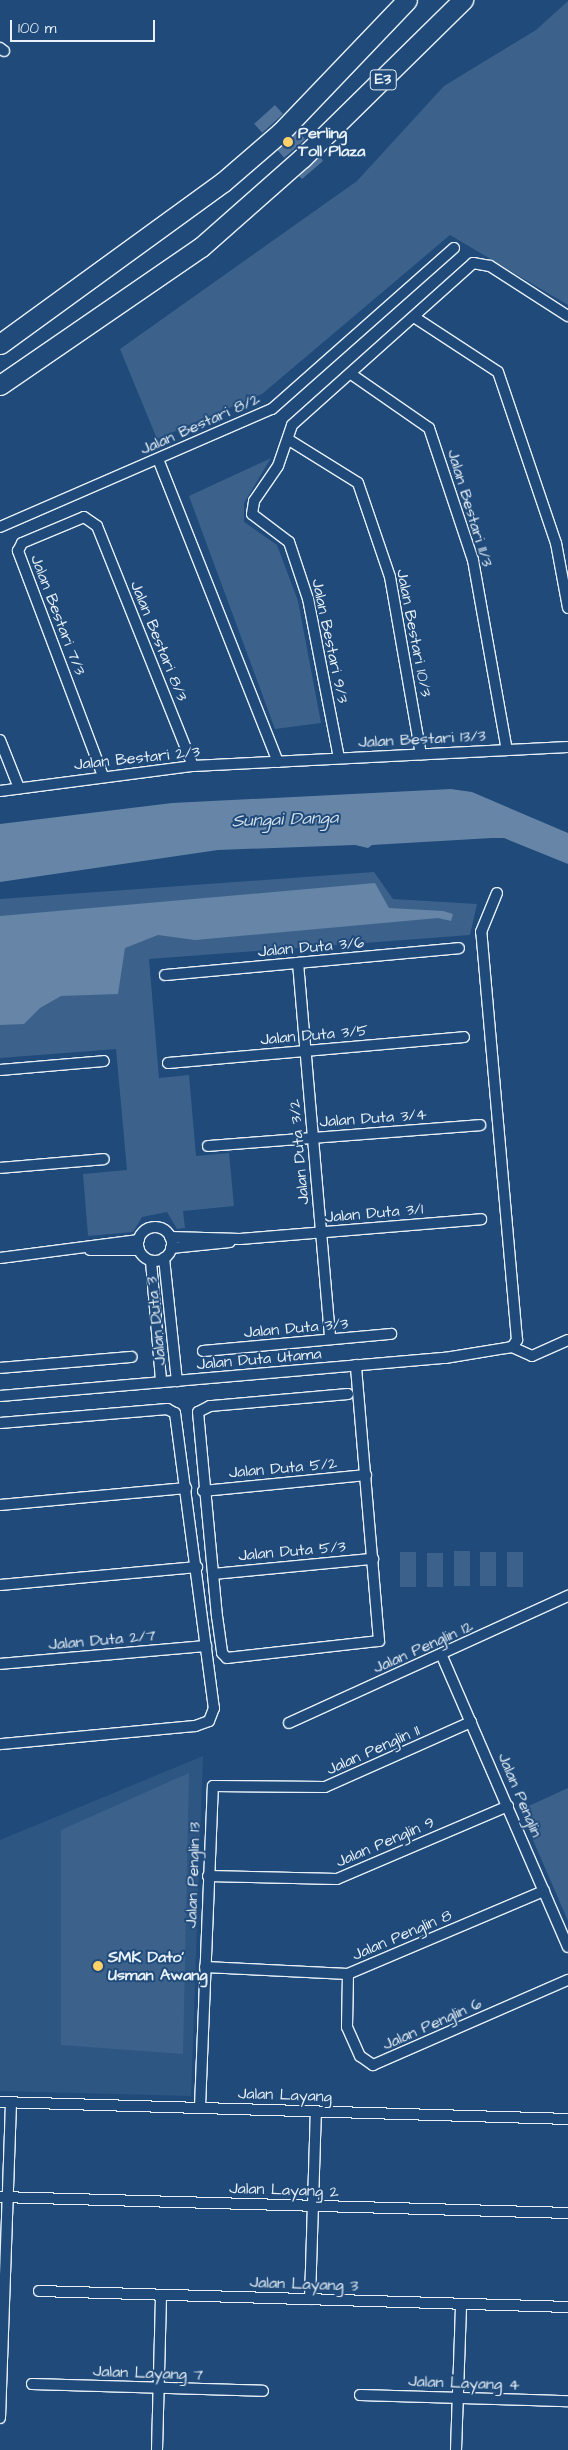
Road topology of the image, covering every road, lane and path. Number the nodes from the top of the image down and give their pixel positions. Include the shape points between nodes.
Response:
1 (408, 0) edge
2 (463, 0) edge
3 (454, 248) dead end
4 (568, 316) edge
5 (414, 317) junction
6 (0, 344) edge
7 (351, 374) junction
8 (0, 385) edge
9 (289, 440) junction
10 (158, 459) junction
11 (97, 526) joint
12 (0, 527) edge
13 (568, 608) edge
14 (0, 740) edge
15 (568, 747) edge
16 (507, 750) junction
17 (421, 754) junction
18 (339, 758) junction
19 (278, 762) junction
20 (193, 766) junction
21 (103, 776) junction
22 (19, 788) junction
23 (0, 791) edge
24 (497, 893) dead end
25 (459, 948) dead end
26 (298, 963) junction
27 (166, 975) dead end
28 (464, 1037) dead end
29 (306, 1051) junction
30 (104, 1061) dead end
31 (168, 1064) dead end
32 (0, 1070) edge
33 (480, 1125) dead end
34 (313, 1138) junction
35 (208, 1146) dead end
36 (104, 1159) dead end
37 (0, 1168) edge
38 (481, 1219) dead end
39 (321, 1232) junction
40 (171, 1242) junction
41 (139, 1245) junction
42 (0, 1258) edge
43 (164, 1258) junction
44 (151, 1260) junction
45 (391, 1334) dead end
46 (330, 1339) junction
47 (568, 1340) edge
48 (515, 1344) junction
49 (203, 1351) dead end
50 (132, 1357) dead end
51 (356, 1365) junction
52 (0, 1368) edge
53 (177, 1381) junction
54 (161, 1382) junction
55 (348, 1394) dead end
56 (0, 1396) edge
57 (0, 1423) edge
58 (366, 1475) junction
59 (186, 1488) junction
60 (203, 1491) junction
61 (0, 1505) edge
62 (373, 1559) junction
63 (197, 1567) junction
64 (213, 1574) junction
65 (0, 1585) edge
66 (568, 1596) edge
67 (206, 1646) junction
68 (442, 1656) junction
69 (0, 1664) edge
70 (471, 1722) junction
71 (289, 1723) dead end
72 (0, 1744) edge
73 (211, 1793) joint
74 (508, 1806) junction
75 (208, 1876) junction
76 (544, 1891) junction
77 (568, 1947) edge
78 (205, 1967) junction
79 (348, 1974) junction
80 (568, 1980) edge
81 (0, 2102) edge
82 (11, 2102) junction
83 (200, 2107) junction
84 (316, 2111) junction
85 (568, 2119) edge
86 (4, 2197) edge
87 (313, 2206) junction
88 (568, 2213) edge
89 (39, 2291) dead end
90 (161, 2294) junction
91 (310, 2299) junction
92 (461, 2304) junction
93 (568, 2307) edge
94 (0, 2384) edge
95 (32, 2384) dead end
96 (159, 2388) junction
97 (263, 2391) dead end
98 (360, 2395) dead end
99 (458, 2398) junction
100 (568, 2400) edge
101 (0, 2418) edge
102 (157, 2450) edge
103 (456, 2450) edge

1 - 6 highway, E3 via 281,132 223,182
2 - 8 highway, E3 via 302,158 201,247
3 - 10 street, Jalan Bestari 8/2 via 272,408
4 - 5 street via 479,262 468,266
5 - 7 street
5 - 13 street via 498,372 556,543
7 - 9 street via 292,425
7 - 16 street, Jalan Bestari 11/3 via 429,428 473,560
9 - 17 street, Jalan Bestari 10/3 via 358,483 390,577
9 - 18 street, Jalan Bestari 9/3 via 278,466 254,501 252,514 289,542 308,599
10 - 12 street, Jalan Bestari 8/2
10 - 19 street
11 - 20 street, Jalan Bestari 8/3
11 - 21 street, Jalan Bestari 7/3 via 89,517 78,518 22,543 18,551
14 - 22 street
15 - 16 street, Jalan Bestari 13/3
16 - 17 street, Jalan Bestari 13/3
17 - 18 street, Jalan Bestari 13/3
18 - 19 street, Jalan Bestari 13/3
19 - 20 street, Jalan Bestari 2/3
20 - 21 street, Jalan Bestari 2/3
21 - 22 street, Jalan Bestari 2/3
22 - 23 street, Jalan Bestari 2/3
24 - 48 street via 481,932
25 - 26 street, Jalan Duta 3/6
26 - 27 street, Jalan Duta 3/6
26 - 29 street, Jalan Duta 3/2
28 - 29 street, Jalan Duta 3/5
29 - 31 street, Jalan Duta 3/5
29 - 34 street, Jalan Duta 3/2
30 - 32 street
33 - 34 street, Jalan Duta 3/4
34 - 35 street, Jalan Duta 3/4
34 - 39 street, Jalan Duta 3/2
36 - 37 street
38 - 39 street, Jalan Duta 3/1
39 - 40 street, Jalan Duta 3/1
39 - 46 street, Jalan Duta 3/2
40 - 41 street via 156,1228 145,1230
40 - 43 street
41 - 42 street
41 - 44 street
43 - 44 street
43 - 53 street, Jalan Duta 3
44 - 54 street, Jalan Duta 3
45 - 46 street, Jalan Duta 3/3
46 - 49 street, Jalan Duta 3/3
47 - 48 street via 535,1356
48 - 51 street, Jalan Duta Utama via 445,1358
50 - 52 street
51 - 53 street, Jalan Duta Utama
51 - 58 street
53 - 54 street, Jalan Duta Utama
54 - 56 street, Jalan Duta Utama
55 - 60 street via 200,1408 197,1416
57 - 59 street via 172,1411 177,1418
58 - 60 street, Jalan Duta 5/2
58 - 62 street
59 - 61 street
59 - 63 street
60 - 64 street
62 - 64 street, Jalan Duta 5/3
62 - 64 street via 380,1637 376,1643 232,1658 222,1653
63 - 65 street
63 - 67 street
66 - 68 street, Jalan Penglin 12
67 - 69 street, Jalan Duta 2/7
67 - 72 street via 214,1708 203,1725
68 - 70 street, Jalan Penglin
68 - 71 street, Jalan Penglin 12
70 - 73 street, Jalan Penglin 11 via 325,1787 223,1785 213,1786
70 - 74 street, Jalan Penglin
73 - 75 street, Jalan Penglin 13
74 - 75 street, Jalan Penglin 9 via 337,1879
74 - 76 street, Jalan Penglin
75 - 78 street, Jalan Penglin 13
76 - 77 street, Jalan Penglin
76 - 79 street, Jalan Penglin 8
78 - 79 street, Jalan Penglin 8
78 - 83 street, Jalan Penglin 13
79 - 80 street, Jalan Penglin 6 via 347,2027 360,2056 373,2065
81 - 82 street, Jalan Layang
82 - 83 street, Jalan Layang
82 - 86 street
83 - 84 street, Jalan Layang
84 - 85 street, Jalan Layang
84 - 87 street
86 - 87 street, Jalan Layang 2
86 - 94 street
87 - 88 street, Jalan Layang 2
87 - 91 street
89 - 90 street, Jalan Layang 3
90 - 91 street, Jalan Layang 3
90 - 96 street
91 - 92 street, Jalan Layang 3
92 - 93 street, Jalan Layang 3
92 - 99 street
94 - 101 street
95 - 96 street, Jalan Layang 7
96 - 97 street, Jalan Layang 7
96 - 102 street
98 - 99 street, Jalan Layang 4
99 - 100 street, Jalan Layang 4
99 - 103 street

